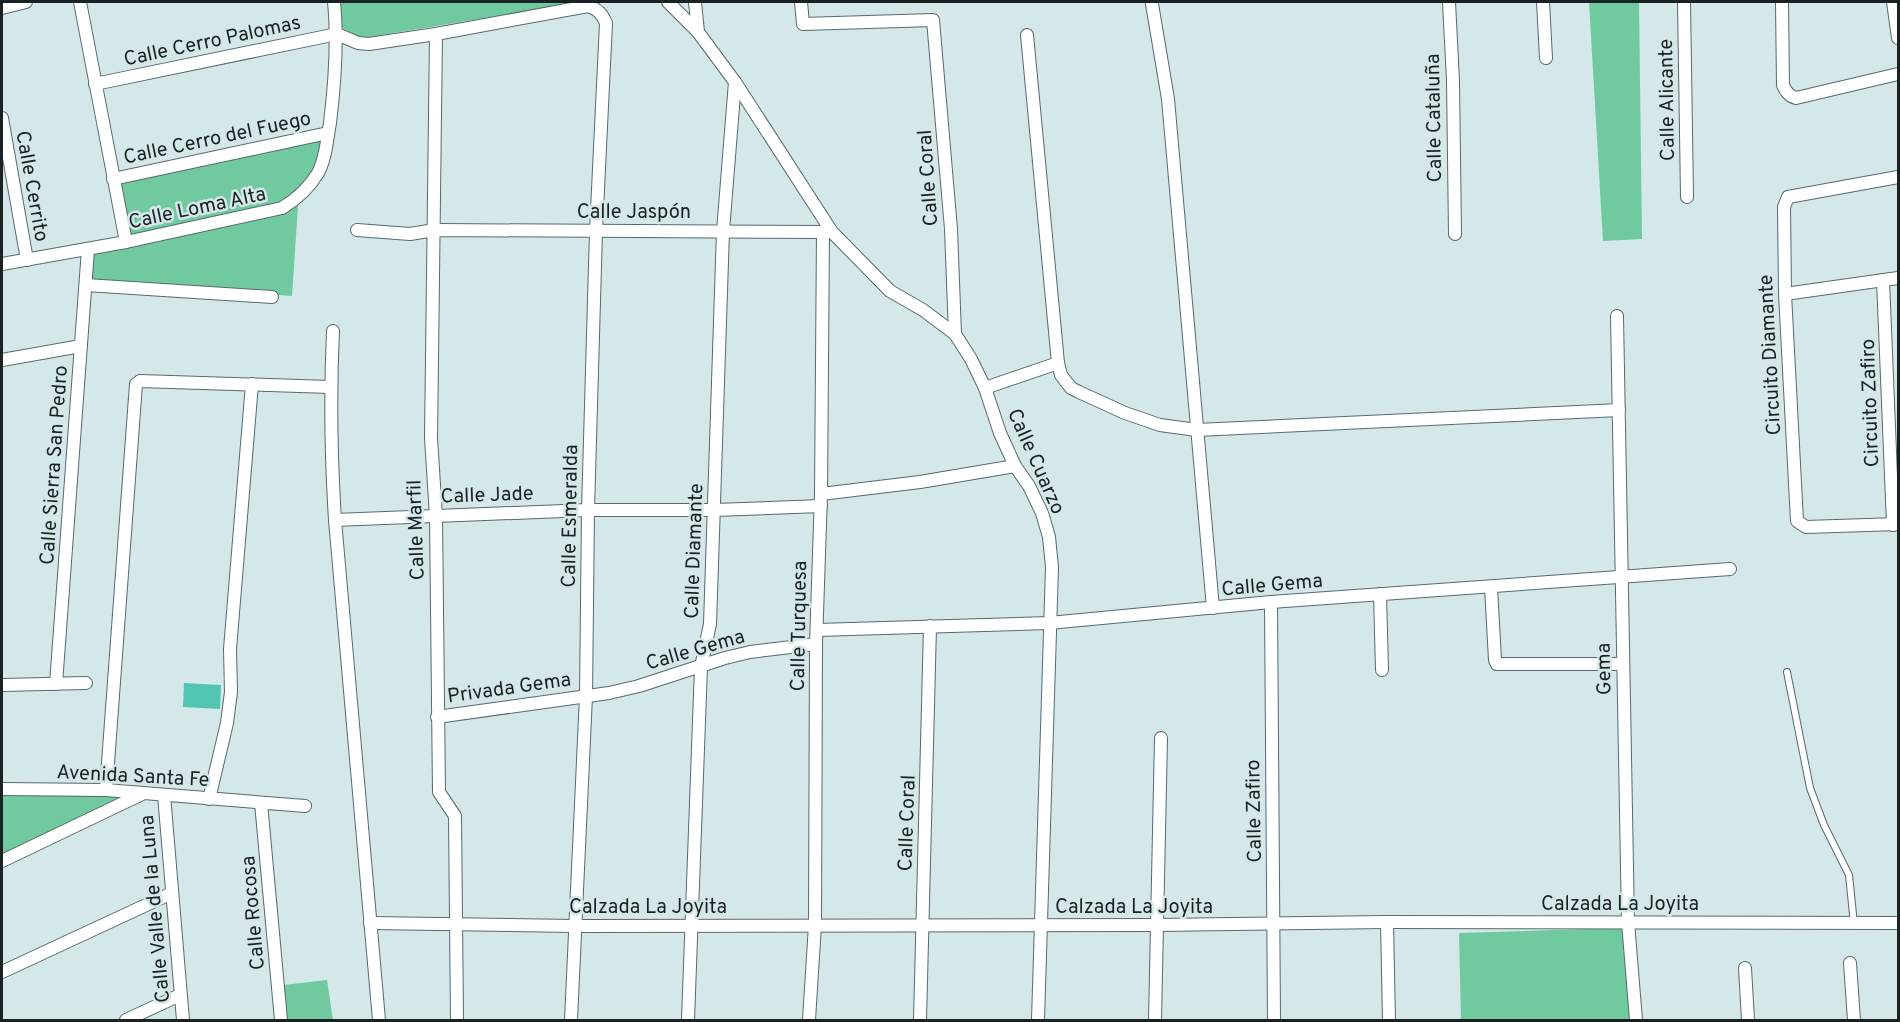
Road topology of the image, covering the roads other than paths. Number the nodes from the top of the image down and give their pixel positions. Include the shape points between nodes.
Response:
1 (26, 2) edge
2 (80, 2) edge
3 (334, 2) edge
4 (668, 2) edge
5 (695, 2) edge
6 (801, 2) edge
7 (1449, 2) edge
8 (1543, 2) edge
9 (1684, 2) edge
10 (1782, 2) edge
11 (1893, 2) edge
12 (588, 4) edge
13 (1152, 4) dead end
14 (2, 8) edge
15 (698, 32) junction
16 (337, 34) junction
17 (436, 34) junction
18 (1028, 34) dead end
19 (1899, 38) edge
20 (1546, 58) dead end
21 (1899, 74) edge
22 (735, 82) junction
23 (95, 84) junction
24 (2, 118) edge
25 (328, 133) junction
26 (1899, 177) edge
27 (113, 179) junction
28 (1688, 197) dead end
29 (357, 230) dead end
30 (435, 230) junction
31 (596, 231) junction
32 (723, 231) junction
33 (828, 232) junction
34 (1455, 234) dead end
35 (126, 242) junction
36 (88, 249) junction
37 (27, 260) junction
38 (2, 264) edge
39 (1899, 278) edge
40 (1883, 280) junction
41 (86, 285) junction
42 (1785, 294) junction
43 (272, 297) dead end
44 (1617, 316) dead end
45 (333, 331) dead end
46 (955, 334) junction
47 (81, 346) junction
48 (2, 360) edge
49 (1058, 363) junction
50 (252, 384) junction
51 (330, 387) junction
52 (985, 388) junction
53 (1618, 410) junction
54 (1197, 430) junction
55 (1015, 466) junction
56 (821, 500) junction
57 (588, 510) junction
58 (714, 510) junction
59 (436, 516) junction
60 (335, 520) junction
61 (1896, 525) edge
62 (1730, 569) dead end
63 (1621, 577) junction
64 (1491, 586) junction
65 (1380, 594) junction
66 (1271, 602) junction
67 (1213, 608) junction
68 (1049, 623) junction
69 (930, 626) junction
70 (817, 630) junction
71 (816, 644) junction
72 (1623, 664) junction
73 (702, 667) junction
74 (1382, 670) dead end
75 (1787, 672) dead end
76 (86, 683) dead end
77 (56, 684) junction
78 (2, 685) edge
79 (586, 696) junction
80 (437, 717) junction
81 (1161, 738) dead end
82 (2, 789) edge
83 (106, 790) junction
84 (143, 793) junction
85 (165, 795) junction
86 (209, 798) junction
87 (261, 803) junction
88 (305, 806) dead end
89 (2, 861) edge
90 (172, 893) junction
91 (1387, 922) junction
92 (1628, 922) junction
93 (370, 923) junction
94 (1899, 923) edge
95 (1854, 924) junction
96 (456, 925) junction
97 (815, 925) junction
98 (922, 925) junction
99 (1041, 925) junction
100 (1157, 925) junction
101 (1274, 925) junction
102 (576, 926) junction
103 (691, 926) junction
104 (1850, 963) dead end
105 (1745, 968) dead end
106 (2, 972) edge
107 (180, 995) junction
108 (126, 1020) edge
109 (183, 1020) edge
110 (281, 1020) edge
111 (379, 1020) edge
112 (457, 1020) edge
113 (571, 1020) edge
114 (688, 1020) edge
115 (809, 1020) edge
116 (920, 1020) edge
117 (1038, 1020) edge
118 (1155, 1020) edge
119 (1274, 1020) edge
120 (1389, 1020) edge
121 (1636, 1020) edge
122 (1748, 1020) edge
123 (1854, 1020) edge

1 - 14 street
2 - 23 street
3 - 16 street, Calle Loma Alta
4 - 15 street, Calle Cuarzo
5 - 15 street
6 - 46 street, Calle Coral via 803,24 933,20 945,148
7 - 34 street, Calle Cataluña
8 - 20 street
9 - 28 street, Calle Alicante
10 - 21 street via 1783,85 1791,97
11 - 19 street
12 - 17 street
12 - 31 street, Calle Esmeralda via 602,14 606,23
13 - 54 street via 1168,99
15 - 22 street, Calle Cuarzo
16 - 17 street via 369,44
16 - 23 street, Calle Cerro Palomas
16 - 25 street, Calle Loma Alta
17 - 30 street, Calle Marfil
18 - 49 street
22 - 32 street, Calle Diamante
22 - 33 street, Calle Cuarzo
23 - 27 street
24 - 37 street, Calle Cerrito
25 - 27 street, Calle Cerro del Fuego
25 - 35 street, Calle Loma Alta via 318,172 306,190 282,208
26 - 42 street, Circuito Diamante via 1788,197 1784,207
27 - 35 street
29 - 30 street, Calle Jaspón via 410,234
30 - 31 street, Calle Jaspón
30 - 59 street, Calle Marfil via 431,438
31 - 32 street, Calle Jaspón
31 - 57 street, Calle Esmeralda
32 - 33 street, Calle Jaspón
32 - 58 street, Calle Diamante
33 - 46 street, Calle Cuarzo via 890,291
33 - 56 street, Calle Turquesa
35 - 36 street, Calle Loma Alta
36 - 37 street, Calle Loma Alta
36 - 41 street, Calle Sierra San Pedro
37 - 38 street, Calle Loma Alta
39 - 40 street
40 - 42 street
40 - 61 street, Circuito Zafiro
41 - 43 street
41 - 47 street, Calle Sierra San Pedro
42 - 61 street, Circuito Diamante via 1797,521 1806,527
44 - 53 street, Gema
45 - 51 street
46 - 52 street, Calle Cuarzo
47 - 48 street
47 - 77 street, Calle Sierra San Pedro
49 - 52 street
49 - 54 street via 1061,375 1079,392 1160,425
50 - 51 street
50 - 83 street via 136,384
50 - 86 street via 230,649 231,692
51 - 60 street
52 - 55 street, Calle Cuarzo
53 - 54 street
53 - 63 street, Gema
54 - 67 street
55 - 56 street, Calle Jade
55 - 68 street, Calle Cuarzo via 1042,513 1049,537
56 - 58 street, Calle Jade
56 - 70 street, Calle Turquesa
57 - 58 street, Calle Jade
57 - 59 street, Calle Jade
57 - 79 street, Calle Esmeralda
58 - 73 street, Calle Diamante via 710,624
59 - 60 street, Calle Jade
59 - 80 street, Calle Marfil
60 - 93 street
62 - 63 street, Calle Gema
63 - 64 street, Calle Gema
63 - 72 street, Gema
64 - 65 street, Calle Gema
64 - 72 street via 1497,664
65 - 66 street, Calle Gema
65 - 74 street
66 - 67 street, Calle Gema
66 - 101 street, Calle Zafiro
67 - 68 street, Calle Gema
68 - 69 street, Calle Gema
68 - 99 street, Calle Cuarzo
69 - 70 street, Calle Gema
69 - 98 street, Calle Coral
70 - 71 street, Calle Turquesa
71 - 73 street, Calle Gema via 725,657
71 - 97 street, Calle Turquesa
72 - 92 street, Gema
73 - 79 street, Calle Gema via 639,686
73 - 103 street, Calle Diamante
75 - 95 lane via 1810,789 1849,875
76 - 77 street
77 - 78 street
79 - 80 street, Privada Gema
79 - 102 street, Calle Esmeralda
80 - 96 street, Calle Marfil via 439,792 455,816
81 - 100 street
82 - 83 street, Avenida Santa Fe
83 - 84 street, Avenida Santa Fe
84 - 85 street, Avenida Santa Fe
84 - 89 street
85 - 86 street, Avenida Santa Fe
85 - 90 street, Calle Valle de la Luna
86 - 87 street, Avenida Santa Fe
87 - 88 street, Avenida Santa Fe
87 - 110 street, Calle Rocosa
90 - 106 street
90 - 107 street, Calle Valle de la Luna
91 - 92 street, Calzada La Joyita
91 - 101 street, Calzada La Joyita
91 - 120 street
92 - 95 street, Calzada La Joyita
92 - 121 street, Gema
93 - 96 street, Calzada La Joyita
93 - 111 street
94 - 95 street, Calzada La Joyita
96 - 102 street, Calzada La Joyita
96 - 112 street, Calle Marfil
97 - 98 street, Calzada La Joyita
97 - 103 street, Calzada La Joyita
97 - 115 street, Calle Turquesa
98 - 99 street, Calzada La Joyita
98 - 116 street, Calle Coral
99 - 100 street, Calzada La Joyita
99 - 117 street, Calle Cuarzo
100 - 101 street, Calzada La Joyita
100 - 118 street
101 - 119 street, Calle Zafiro
102 - 103 street, Calzada La Joyita
102 - 113 street, Calle Esmeralda
103 - 114 street, Calle Diamante
104 - 123 street
105 - 122 street
107 - 108 street
107 - 109 street, Calle Valle de la Luna

